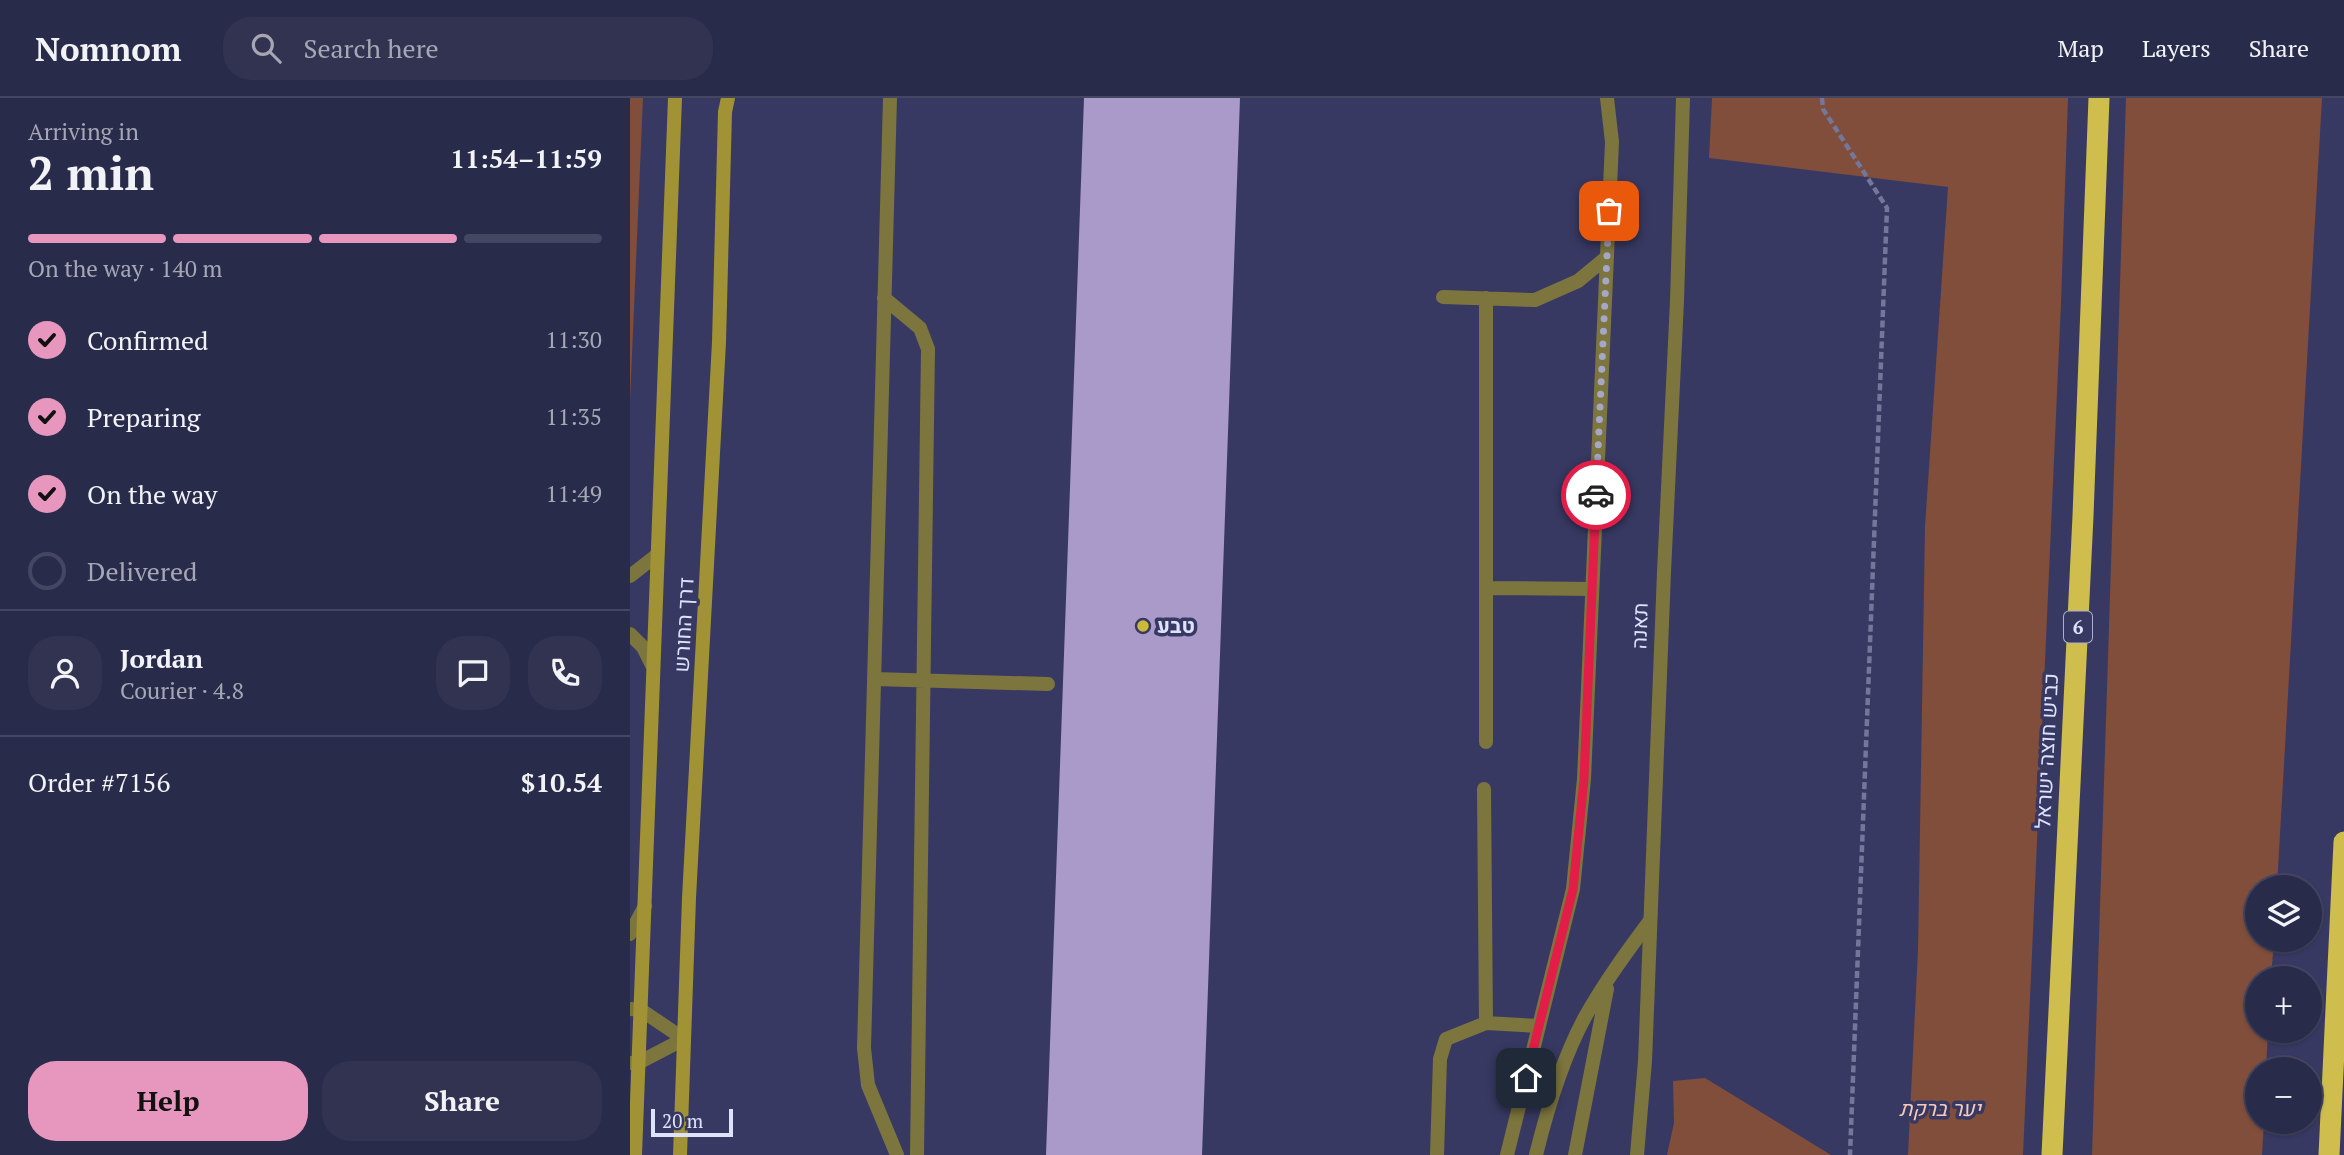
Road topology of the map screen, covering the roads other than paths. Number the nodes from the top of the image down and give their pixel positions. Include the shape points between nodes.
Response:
1 (675, 98) edge
2 (728, 98) edge
3 (890, 98) edge
4 (1607, 98) edge
5 (1683, 98) edge
6 (2099, 98) edge
7 (1607, 257) junction
8 (1443, 297) dead end
9 (884, 298) junction
10 (1486, 298) junction
11 (657, 555) junction
12 (630, 576) edge
13 (1487, 588) junction
14 (1592, 589) junction
15 (630, 634) edge
16 (652, 665) junction
17 (874, 679) junction
18 (924, 681) junction
19 (1048, 684) dead end
20 (1486, 742) dead end
21 (1484, 789) dead end
22 (2344, 842) edge
23 (645, 906) junction
24 (1649, 922) junction
25 (630, 934) edge
26 (1609, 977) junction
27 (636, 1010) edge
28 (1486, 1023) junction
29 (1539, 1026) junction
30 (684, 1039) junction
31 (634, 1063) edge
32 (635, 1155) edge
33 (680, 1155) edge
34 (897, 1155) edge
35 (917, 1155) edge
36 (1437, 1155) edge
37 (1507, 1155) edge
38 (1535, 1155) edge
39 (1575, 1155) edge
40 (1637, 1155) edge
41 (2052, 1155) edge
42 (2329, 1155) edge

1 - 11 street, דרך החורש
2 - 30 street, דרך החורש
3 - 9 street
4 - 7 street via 1612,142
5 - 24 street, תאנה
6 - 41 highway, כביש חוצה ישראל / 6
7 - 10 street via 1578,281 1535,300
7 - 14 street
8 - 10 street
9 - 17 street
9 - 18 street via 920,328 928,349
10 - 13 street
11 - 12 street
11 - 16 street, דרך החורש
13 - 14 street
13 - 20 street
14 - 29 street via 1584,779 1573,889
15 - 16 street
16 - 23 street, דרך החורש
17 - 18 street
17 - 34 street via 864,1048 869,1085
18 - 19 street
18 - 35 street
21 - 28 street
22 - 42 highway
23 - 25 street
23 - 27 street, דרך החורש
24 - 26 street
24 - 40 street, תאנה
26 - 38 street via 1565,1064
26 - 39 street
27 - 30 street
27 - 31 street, דרך החורש
28 - 29 street
28 - 36 street via 1446,1039 1440,1059
29 - 37 street
30 - 31 street
30 - 33 street, דרך החורש
31 - 32 street, דרך החורש

